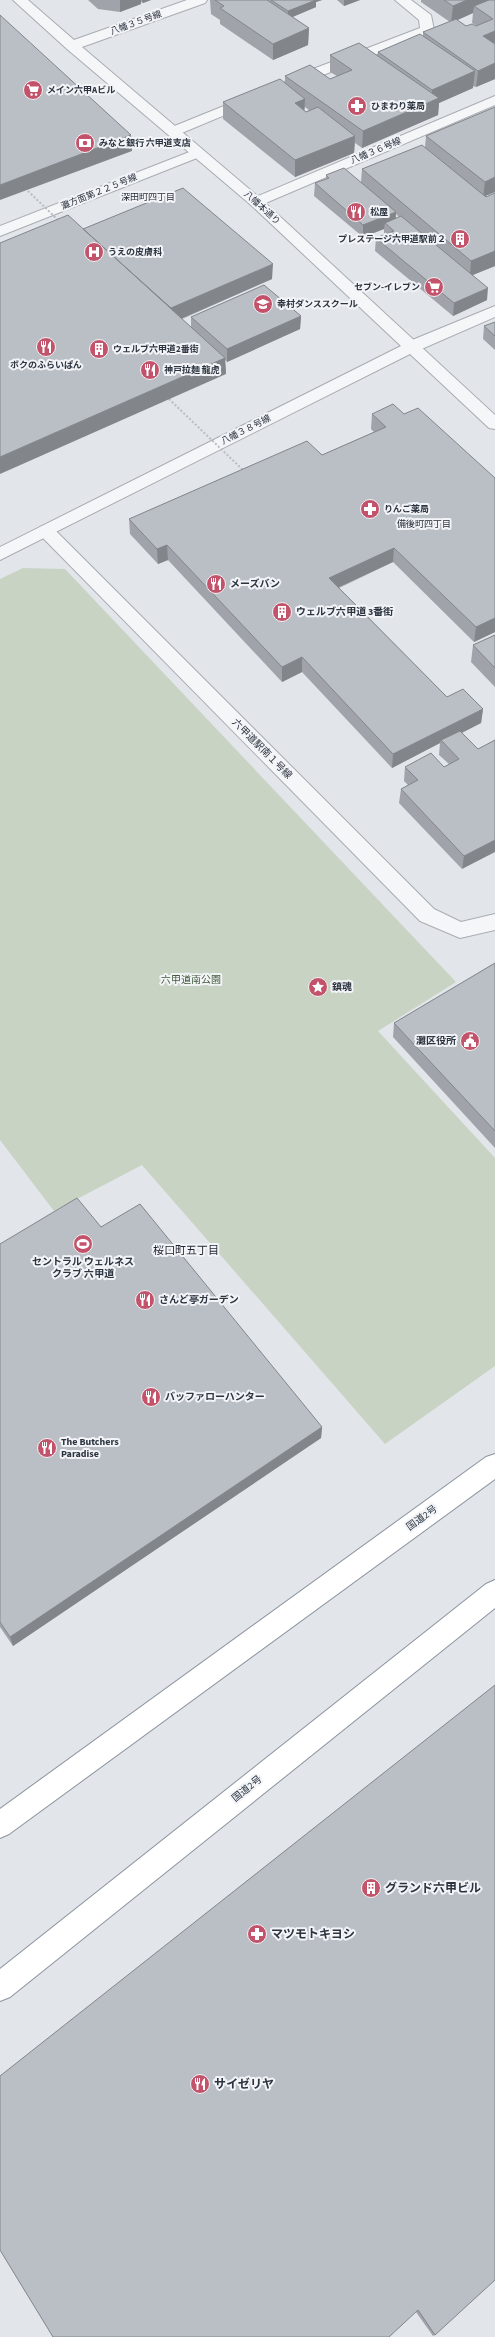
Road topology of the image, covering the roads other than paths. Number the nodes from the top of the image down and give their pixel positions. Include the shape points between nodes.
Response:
1 (20, 0) edge
2 (200, 0) edge
3 (402, 0) edge
4 (72, 46) junction
5 (282, 86) edge
6 (268, 92) edge
7 (495, 100) edge
8 (172, 132) junction
9 (197, 153) junction
10 (256, 202) junction
11 (0, 231) edge
12 (495, 311) edge
13 (411, 347) junction
14 (495, 424) edge
15 (46, 532) junction
16 (0, 554) edge
17 (495, 922) edge
18 (495, 1465) edge
19 (495, 1592) edge
20 (0, 1824) edge
21 (0, 1987) edge

1 - 4 street, 八幡本通り
2 - 4 street, 八幡３５号線
3 - 5 street via 426,18 427,30
4 - 8 street, 八幡本通り
6 - 8 street
7 - 10 street, 八幡３６号線
8 - 9 street, 八幡本通り
9 - 10 street, 八幡本通り
9 - 11 street, 灘方面第２２５号線
10 - 13 street, 八幡本通り
12 - 13 street, 八幡３８号線
13 - 14 street, 八幡本通り
13 - 15 street, 八幡３８号線
15 - 16 street, 八幡３８号線
15 - 17 street, 六甲道駅南１号線 via 427,915 460,930
18 - 20 highway, 国道2号
19 - 21 highway, 国道2号

